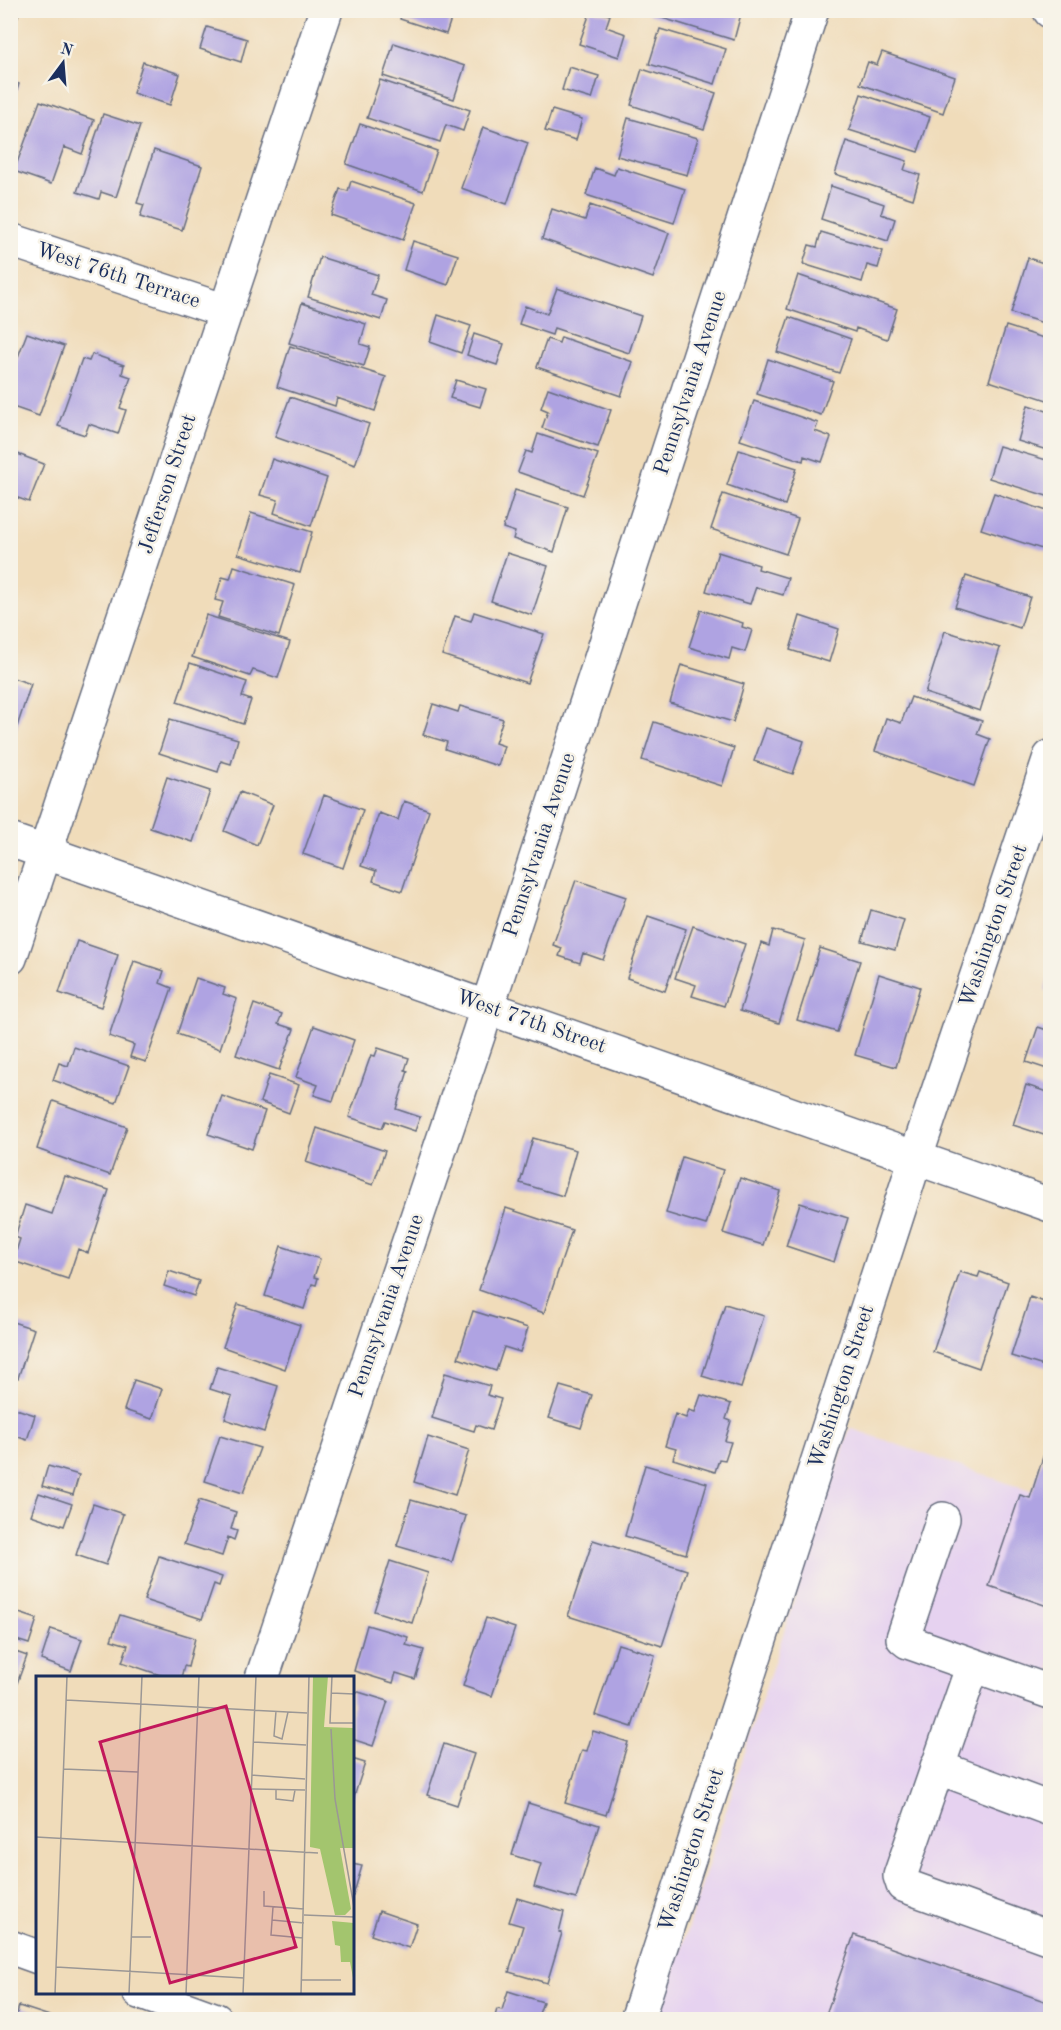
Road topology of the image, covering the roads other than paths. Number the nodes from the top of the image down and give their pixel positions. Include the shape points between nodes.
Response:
1 (326, 10) edge
2 (812, 10) edge
3 (10, 240) edge
4 (226, 311) junction
5 (1050, 757) edge
6 (10, 840) edge
7 (45, 852) junction
8 (10, 958) edge
9 (488, 1006) junction
10 (916, 1157) junction
11 (1050, 1205) edge
12 (943, 1519) dead end
13 (973, 1665) junction
14 (262, 1676) edge
15 (1050, 1692) edge
16 (937, 1767) junction
17 (1050, 1809) edge
18 (1050, 1938) edge
19 (10, 1947) edge
20 (36, 1956) edge
21 (149, 2001) edge
22 (216, 2019) edge
23 (637, 2019) edge

1 - 4 street, Jefferson Street
2 - 9 street, Pennsylvania Avenue
3 - 4 street, West 76th Terrace
4 - 7 street, Jefferson Street
5 - 10 street, Washington Street
6 - 7 street, West 77th Street
7 - 8 street, Jefferson Street
7 - 9 street, West 77th Street
9 - 10 street, West 77th Street
9 - 14 street, Pennsylvania Avenue
10 - 11 street, West 77th Street
10 - 23 street, Washington Street
12 - 13 street via 903,1638
13 - 15 street
13 - 16 street
16 - 17 street
16 - 18 street via 900,1876 903,1885
19 - 20 street
21 - 22 street

